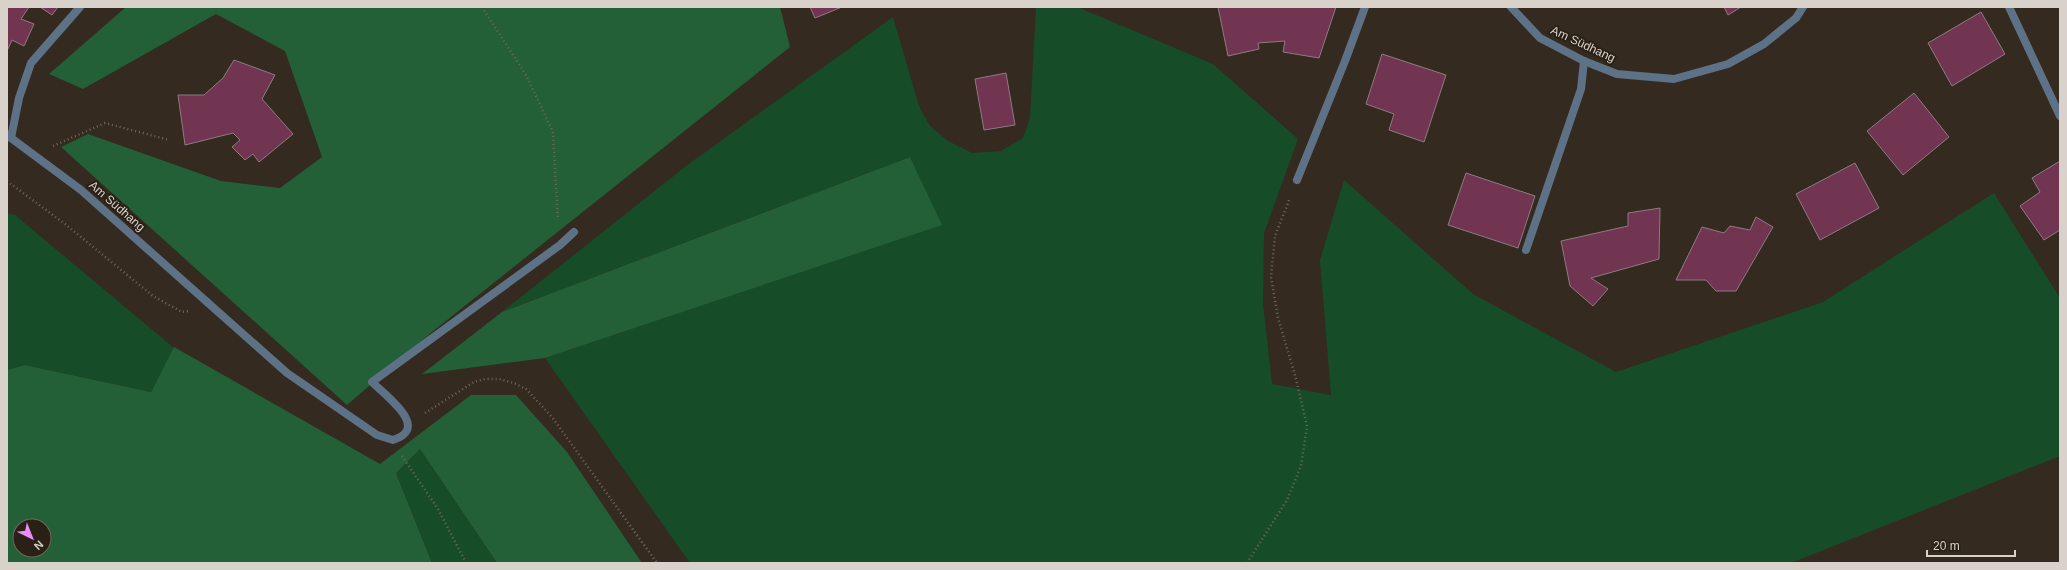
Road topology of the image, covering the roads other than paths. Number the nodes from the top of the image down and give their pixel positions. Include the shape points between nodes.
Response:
1 (80, 7) edge
2 (1365, 7) edge
3 (1511, 7) edge
4 (1803, 7) edge
5 (2010, 7) edge
6 (1584, 61) junction
7 (2060, 116) edge
8 (9, 137) edge
9 (1297, 180) road end
10 (574, 232) dead end
11 (1526, 250) dead end

1 - 8 street via 31,63
2 - 9 street
3 - 6 street, Am Südhang via 1540,38
4 - 6 street, Am Südhang via 1796,18 1764,44 1728,64 1674,79 1617,74
5 - 7 street
6 - 11 street via 1581,89
8 - 10 street, Am Südhang via 82,190 287,372 378,435 393,440 405,434 408,428 407,419 372,382

